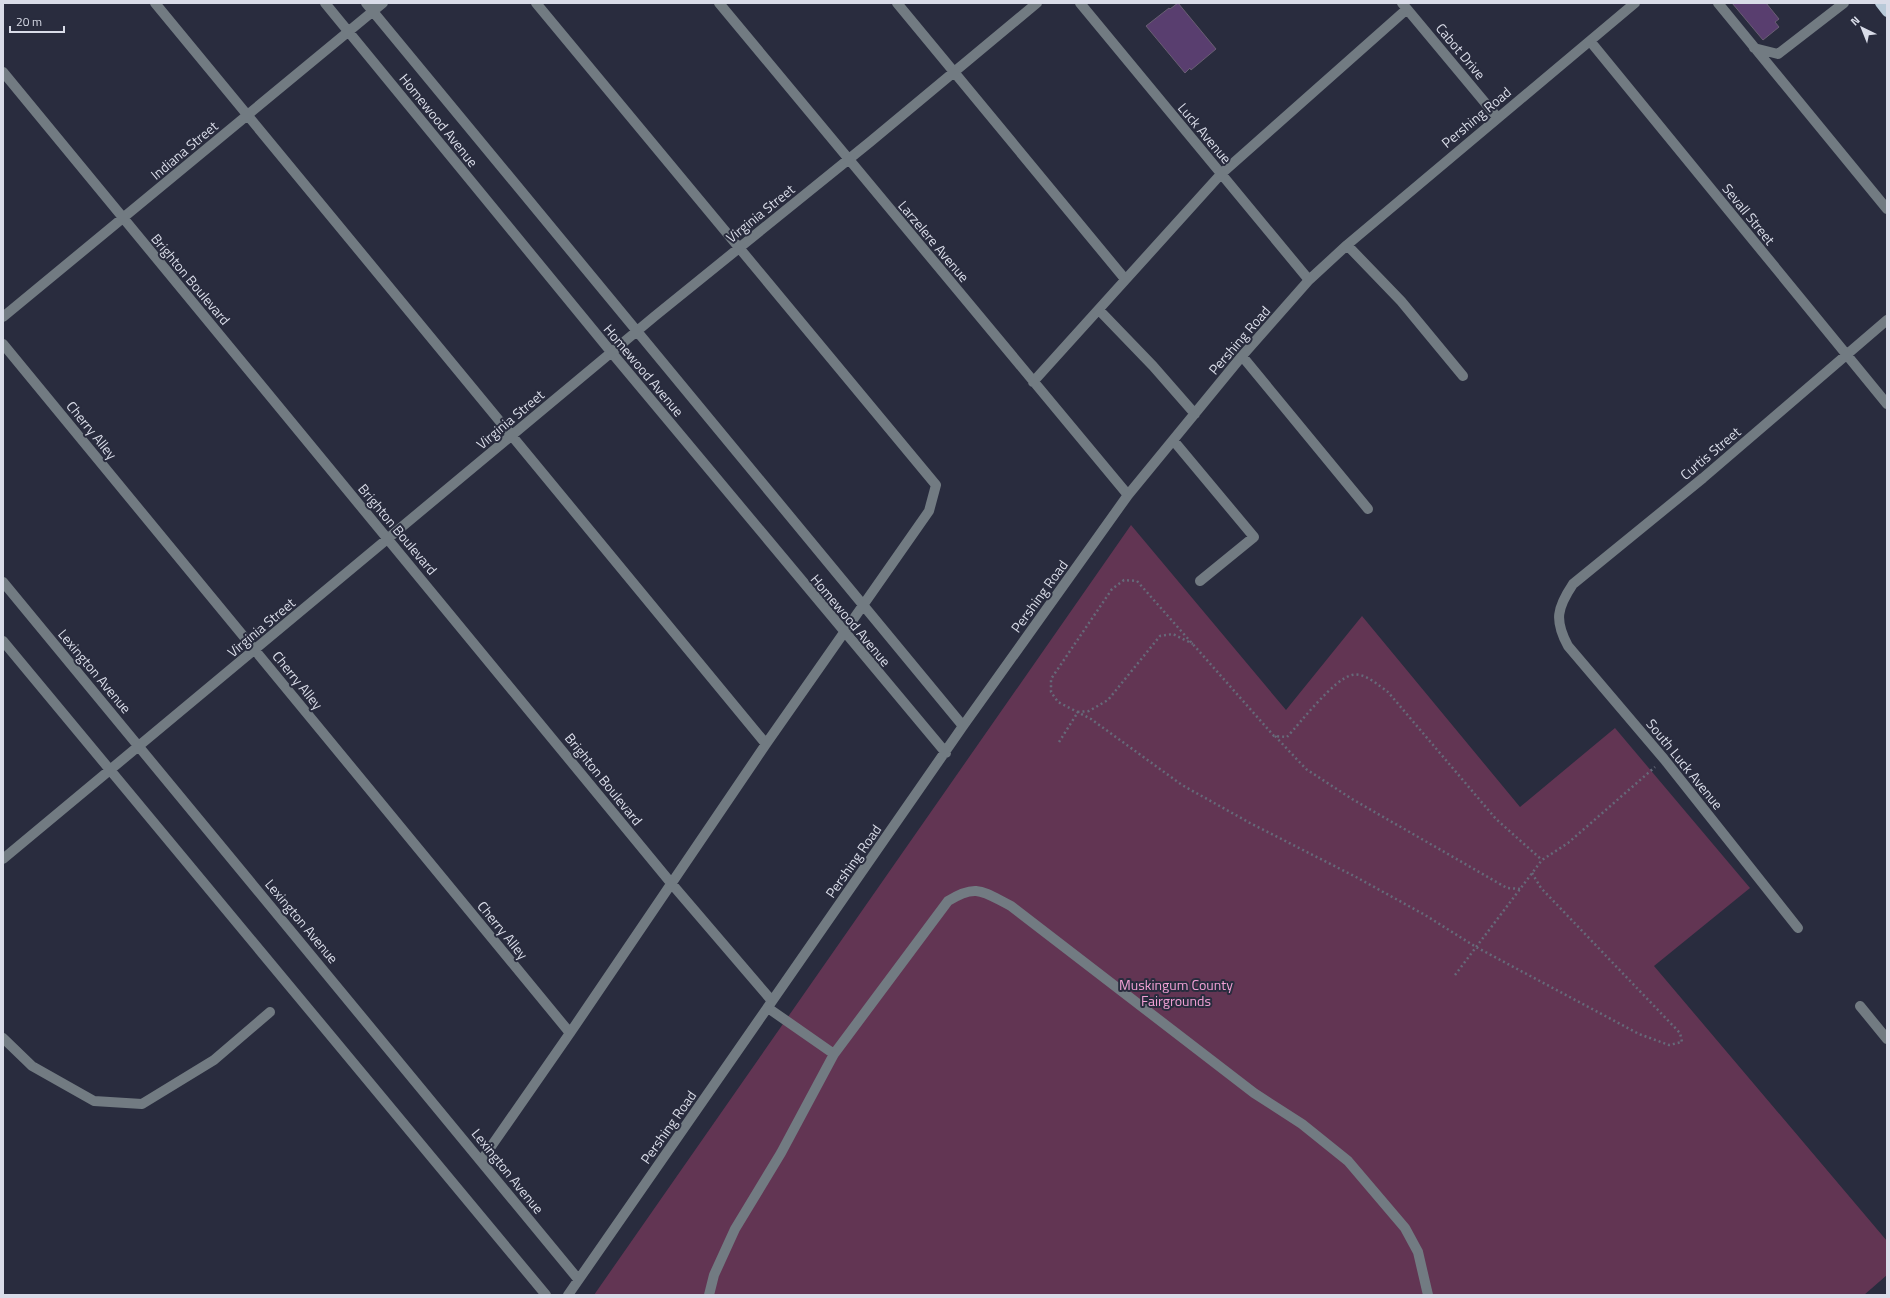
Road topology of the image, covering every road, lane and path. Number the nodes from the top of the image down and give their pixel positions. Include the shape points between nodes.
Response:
1 (155, 3) edge
2 (325, 3) edge
3 (366, 3) edge
4 (383, 3) edge
5 (536, 3) edge
6 (719, 3) edge
7 (897, 3) edge
8 (1037, 3) edge
9 (1080, 3) edge
10 (1636, 3) edge
11 (1718, 3) edge
12 (1844, 3) edge
13 (1880, 3) edge
14 (1404, 6) edge
15 (373, 12) junction
16 (1887, 12) edge
17 (349, 32) junction
18 (1590, 41) junction
19 (1754, 48) junction
20 (3, 72) edge
21 (954, 72) junction
22 (248, 115) junction
23 (1498, 117) junction
24 (849, 159) junction
25 (1221, 174) junction
26 (1887, 209) edge
27 (123, 218) junction
28 (1347, 245) junction
29 (739, 248) junction
30 (1125, 279) junction
31 (1309, 280) junction
32 (1099, 310) junction
33 (3, 317) edge
34 (1887, 320) edge
35 (638, 331) junction
36 (3, 344) edge
37 (612, 353) junction
38 (1846, 354) junction
39 (1242, 356) junction
40 (1464, 376) dead end
41 (1033, 382) junction
42 (1887, 404) edge
43 (1195, 414) junction
44 (512, 436) junction
45 (1173, 440) junction
46 (1128, 495) junction
47 (1368, 509) dead end
48 (388, 539) junction
49 (1200, 581) dead end
50 (3, 582) edge
51 (863, 605) junction
52 (1558, 613) joint
53 (845, 634) junction
54 (3, 641) edge
55 (1195, 646) junction
56 (256, 650) junction
57 (1078, 712) junction
58 (963, 726) junction
59 (1274, 736) junction
60 (1059, 742) dead end
61 (766, 744) junction
62 (140, 746) junction
63 (946, 753) junction
64 (1664, 759) junction
65 (110, 770) junction
66 (3, 859) edge
67 (1542, 860) junction
68 (1532, 873) junction
69 (671, 883) junction
70 (1520, 889) junction
71 (1798, 928) dead end
72 (1476, 947) junction
73 (1455, 975) dead end
74 (770, 1005) junction
75 (1860, 1006) dead end
76 (270, 1012) dead end
77 (570, 1034) junction
78 (3, 1038) edge
79 (1887, 1039) edge
80 (834, 1054) junction
81 (481, 1161) junction
82 (578, 1279) junction
83 (546, 1295) edge
84 (568, 1295) edge
85 (709, 1295) edge
86 (1428, 1295) edge

1 - 22 street
2 - 17 street, Homewood Avenue
3 - 15 street, Homewood Avenue
4 - 15 street, Indiana Street
5 - 29 street
6 - 24 street, Larzelere Avenue
7 - 21 street
8 - 21 street, Virginia Street
9 - 25 street, Luck Avenue
10 - 18 street, Pershing Road
11 - 19 street
12 - 19 street via 1778,54
13 - 16 main road
14 - 23 street, Cabot Drive
14 - 25 street
15 - 17 street, Indiana Street
15 - 35 street, Homewood Avenue
17 - 22 street, Indiana Street
17 - 37 street, Homewood Avenue
18 - 23 street, Pershing Road
18 - 38 street, Sevall Street
19 - 26 street
20 - 27 street, Brighton Boulevard
21 - 24 street, Virginia Street
21 - 30 street
22 - 27 street, Indiana Street
22 - 44 street
23 - 28 street, Pershing Road
24 - 29 street, Virginia Street
24 - 41 street, Larzelere Avenue
25 - 30 street
25 - 31 street, Luck Avenue
27 - 33 street, Indiana Street
27 - 48 street, Brighton Boulevard
28 - 31 street, Pershing Road
28 - 40 street via 1401,301
29 - 35 street, Virginia Street
29 - 51 street via 936,485 929,511
30 - 32 street
31 - 39 street, Pershing Road
32 - 41 street
32 - 43 street
34 - 38 street, Curtis Street
35 - 37 street, Virginia Street
35 - 51 street, Homewood Avenue
36 - 56 street, Cherry Alley
37 - 44 street, Virginia Street
37 - 53 street, Homewood Avenue
38 - 42 street, Sevall Street
38 - 52 street, Curtis Street via 1702,478 1573,584 1563,598
39 - 43 street, Pershing Road
39 - 47 street
41 - 46 street, Larzelere Avenue
43 - 45 street, Pershing Road
44 - 48 street, Virginia Street
44 - 61 street
45 - 46 street, Pershing Road
45 - 49 street via 1254,537
46 - 58 street, Pershing Road
48 - 56 street, Virginia Street
48 - 69 street, Brighton Boulevard
50 - 62 street, Lexington Avenue
51 - 53 street
51 - 58 street, Homewood Avenue
52 - 64 street, South Luck Avenue via 1560,631 1568,646
53 - 61 street
53 - 63 street, Homewood Avenue
54 - 65 street
55 - 57 path via 1173,634 1160,636 1108,700 1089,711
55 - 57 path via 1137,581 1124,580 1112,589 1050,679 1051,692 1058,702
55 - 59 path
56 - 62 street, Virginia Street
56 - 77 street, Cherry Alley
57 - 60 path
57 - 72 path via 1182,785 1250,823 1356,876
58 - 63 street, Pershing Road
59 - 67 path via 1287,737 1335,685 1353,674 1366,677 1388,692 1496,819
59 - 70 path via 1306,769 1352,799 1507,888
61 - 69 street
62 - 65 street, Virginia Street
62 - 81 street, Lexington Avenue
63 - 74 street, Pershing Road
64 - 67 path via 1568,843
64 - 71 street, South Luck Avenue
65 - 66 street, Virginia Street
65 - 83 street
67 - 68 path
68 - 70 path
68 - 72 path via 1541,888 1680,1033 1682,1042 1669,1045 1639,1034
69 - 74 street, Brighton Boulevard
69 - 77 street
70 - 72 path
72 - 73 path
74 - 80 street, Brighton Boulevard
74 - 82 street, Pershing Road
75 - 79 street
76 - 78 street via 214,1060 142,1104 94,1101 32,1066
77 - 81 street
80 - 85 street via 781,1153 735,1230 714,1274
80 - 86 street via 948,901 963,892 978,890 1011,906 1254,1093 1302,1124 1348,1161 1405,1228 1418,1252
81 - 82 street, Lexington Avenue
82 - 84 street, Pershing Road

